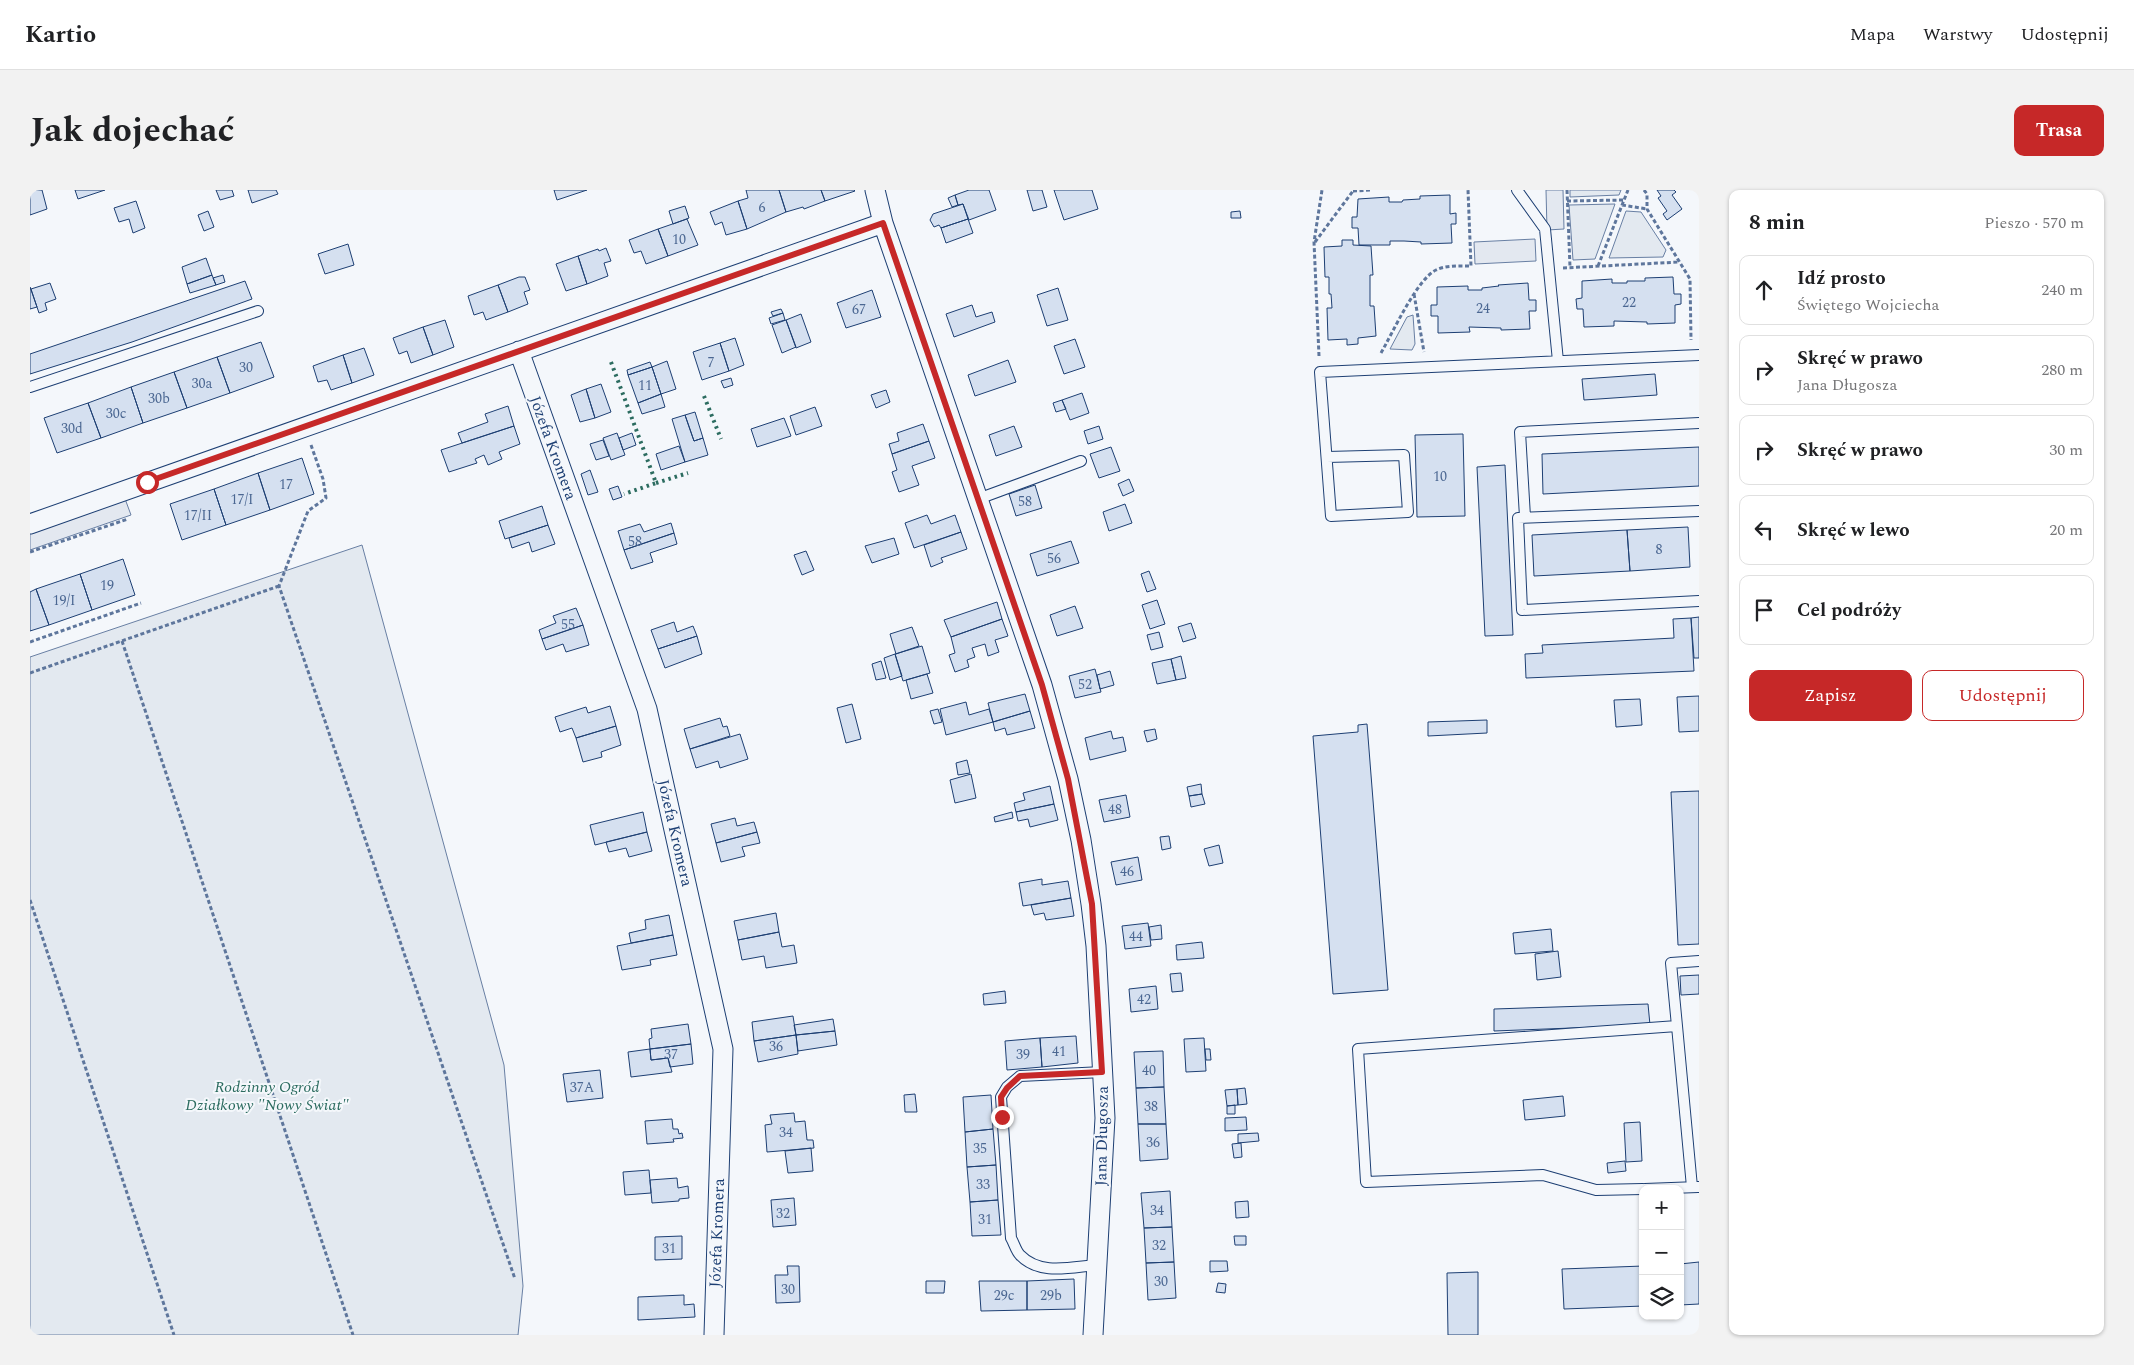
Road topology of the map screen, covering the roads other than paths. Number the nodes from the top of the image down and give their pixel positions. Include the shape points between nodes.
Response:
1 (875, 190) edge
2 (1518, 190) edge
3 (883, 223) junction
4 (258, 311) dead end
5 (519, 352) junction
6 (1695, 356) edge
7 (1558, 361) junction
8 (30, 387) edge
9 (1699, 423) edge
10 (1327, 457) junction
11 (1081, 461) dead end
12 (978, 498) junction
13 (1699, 511) edge
14 (1525, 517) junction
15 (30, 524) edge
16 (1699, 601) edge
17 (1699, 961) edge
18 (1677, 1026) junction
19 (1102, 1072) junction
20 (1696, 1187) edge
21 (1639, 1189) edge
22 (1096, 1265) junction
23 (714, 1335) edge
24 (1092, 1335) edge

1 - 3 street, Jana Długosza
2 - 7 lane via 1545,229
3 - 5 street
3 - 12 street, Jana Długosza
4 - 8 lane
5 - 15 street
5 - 23 street, Józefa Kromera via 647,709 723,1049
6 - 7 lane
7 - 10 lane via 1320,372
9 - 14 lane via 1520,432
10 - 10 lane via 1331,516 1408,512 1404,455
11 - 12 lane
12 - 19 street, Jana Długosza via 1042,685 1068,779 1092,904
13 - 14 lane
14 - 16 lane via 1518,518 1522,610
17 - 18 lane via 1671,963
18 - 20 lane
18 - 21 lane via 1358,1049 1366,1182 1543,1175 1596,1190
19 - 22 street, Jana Długosza via 1105,1118
19 - 22 lane via 1020,1076 1001,1097 1011,1238 1019,1255 1036,1266 1053,1269
22 - 24 street, Jana Długosza

